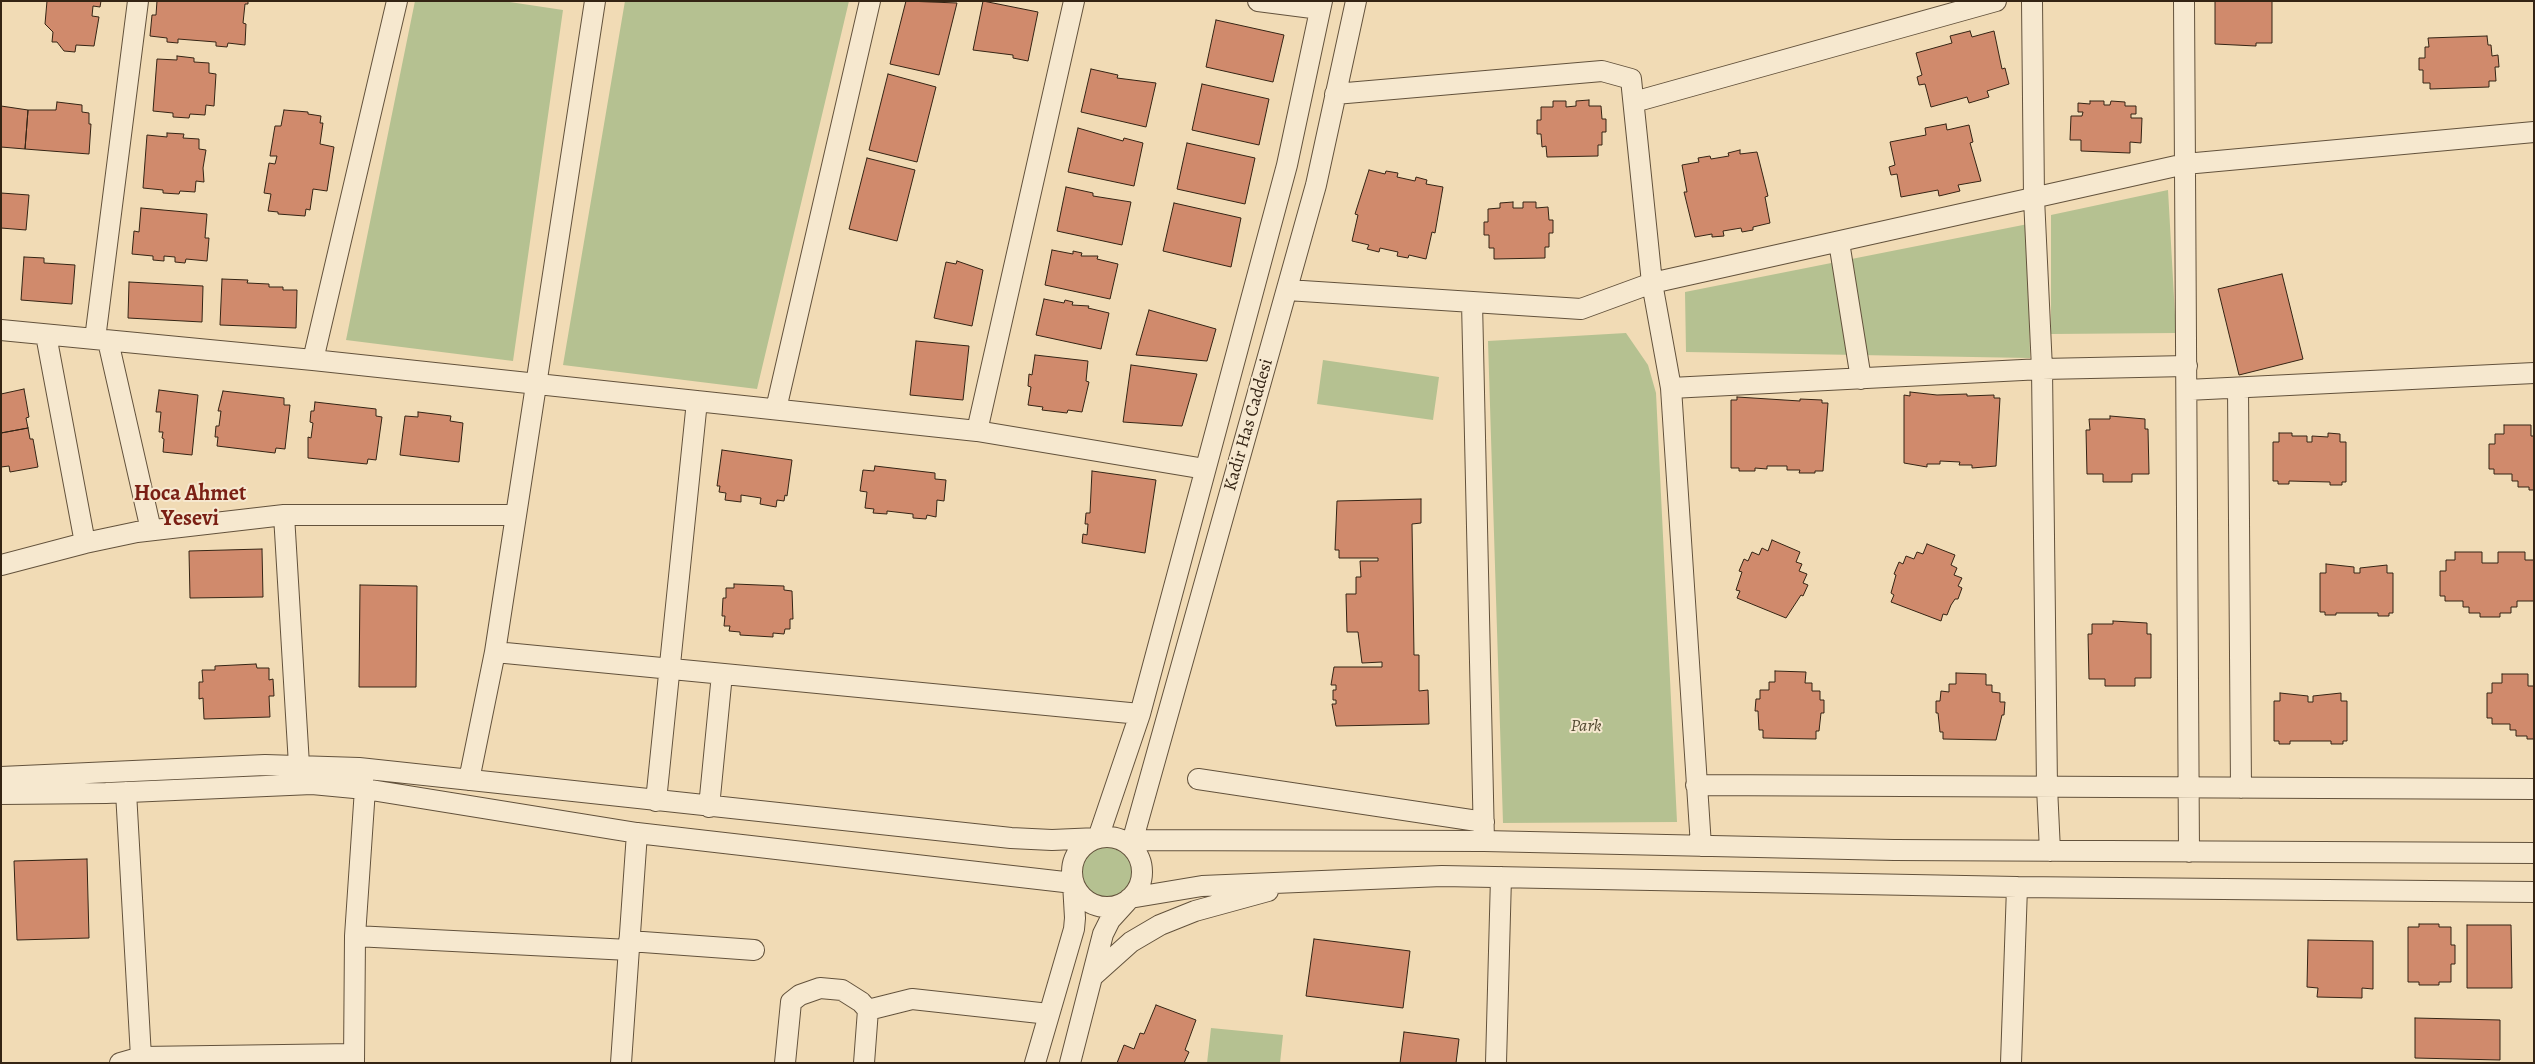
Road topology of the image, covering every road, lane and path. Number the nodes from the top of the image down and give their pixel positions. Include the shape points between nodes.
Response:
1 (138, 1) edge
2 (397, 1) edge
3 (595, 1) edge
4 (870, 1) edge
5 (1074, 1) edge
6 (1258, 1) edge
7 (1356, 1) edge
8 (1996, 1) edge
9 (2032, 1) edge
10 (2184, 1) edge
11 (1321, 5) edge
12 (1335, 94) junction
13 (1634, 102) junction
14 (2534, 132) edge
15 (2185, 164) junction
16 (2034, 198) junction
17 (1839, 242) junction
18 (1652, 283) junction
19 (1286, 290) junction
20 (1472, 302) junction
21 (1, 330) edge
22 (46, 335) junction
23 (102, 340) junction
24 (313, 360) junction
25 (2187, 366) junction
26 (2042, 369) junction
27 (2534, 373) edge
28 (1861, 379) junction
29 (538, 384) junction
30 (1671, 388) junction
31 (2238, 388) junction
32 (2187, 390) junction
33 (697, 401) junction
34 (776, 409) junction
35 (977, 431) junction
36 (1204, 469) junction
37 (284, 515) junction
38 (515, 515) junction
39 (151, 530) junction
40 (85, 543) junction
41 (1, 565) edge
42 (495, 652) junction
43 (670, 669) junction
44 (722, 674) junction
45 (1140, 714) junction
46 (299, 765) junction
47 (359, 768) junction
48 (1, 778) edge
49 (1198, 779) dead end
50 (469, 780) junction
51 (1696, 785) junction
52 (2047, 787) junction
53 (2190, 788) junction
54 (2241, 788) junction
55 (365, 789) junction
56 (2534, 789) edge
57 (126, 792) junction
58 (1, 794) edge
59 (656, 801) junction
60 (709, 807) junction
61 (1484, 832) junction
62 (637, 833) junction
63 (1098, 838) junction
64 (1128, 842) junction
65 (1701, 846) junction
66 (2050, 851) junction
67 (2189, 852) junction
68 (2534, 853) edge
69 (1501, 877) junction
70 (1317, 880) junction
71 (1073, 883) junction
72 (2017, 887) junction
73 (2534, 892) edge
74 (1130, 898) junction
75 (355, 936) junction
76 (629, 945) junction
77 (754, 950) dead end
78 (1092, 976) junction
79 (868, 1010) junction
80 (1050, 1014) junction
81 (141, 1057) junction
82 (354, 1058) edge
83 (120, 1063) edge
84 (621, 1063) edge
85 (785, 1063) edge
86 (864, 1063) edge
87 (1036, 1063) edge
88 (1070, 1063) edge
89 (1496, 1063) edge
90 (2011, 1063) edge

1 - 23 street
2 - 24 street
3 - 29 street
4 - 34 street
5 - 35 street
6 - 11 street
7 - 12 street, Kadir Has Caddesi
8 - 13 street
9 - 16 street
10 - 15 street
11 - 36 street, Kadir Has Caddesi via 1287,165
12 - 13 street via 1602,71 1631,79
12 - 19 street, Kadir Has Caddesi via 1316,185
13 - 18 street
14 - 15 street
15 - 16 street
15 - 25 street
16 - 17 street
16 - 26 street
17 - 18 street
17 - 28 street
18 - 20 street via 1581,309
18 - 30 street
19 - 20 street
19 - 64 street, Kadir Has Caddesi
20 - 61 street
21 - 22 street
22 - 23 street
22 - 40 street
23 - 24 street
23 - 39 street
24 - 29 street
25 - 26 street
25 - 32 street
26 - 28 street
26 - 52 street
27 - 31 street
28 - 30 street
29 - 33 street
29 - 38 street
30 - 51 street
31 - 32 street
31 - 54 street
32 - 53 street
33 - 34 street
33 - 43 street
34 - 35 street
35 - 36 street
36 - 45 street, Kadir Has Caddesi
37 - 38 street
37 - 39 street
37 - 46 street
38 - 42 street
39 - 40 street
40 - 41 street
42 - 43 street
42 - 50 street
43 - 44 street
43 - 59 street
44 - 45 street
44 - 60 street
45 - 63 street, Kadir Has Caddesi
46 - 47 street
46 - 48 street
47 - 50 street
47 - 55 street
49 - 61 street
50 - 59 street
51 - 52 street
51 - 65 street
52 - 53 street
52 - 66 street
53 - 54 street
53 - 67 street
54 - 56 street
55 - 57 street via 312,784
55 - 62 street
55 - 75 street
57 - 58 street
57 - 81 street
59 - 60 street
60 - 63 street via 1011,838
61 - 64 street
61 - 65 street
62 - 71 street
62 - 76 street
63 - 64 street via 1110,837
63 - 71 street via 1087,843 1073,862
64 - 74 street via 1142,867 1141,879
65 - 66 street
66 - 67 street
67 - 68 street
69 - 70 street
69 - 72 street
69 - 89 street
70 - 74 street via 1202,886
70 - 78 street via 1173,918 1131,942
71 - 74 street via 1088,901 1098,905 1115,905
71 - 80 street via 1074,929
72 - 73 street
72 - 90 street
74 - 78 street via 1110,920 1103,934
75 - 76 street
75 - 82 street
76 - 77 street
76 - 84 street
78 - 88 street
79 - 80 street via 912,999
79 - 85 street via 842,990 820,988 800,995 791,1002
79 - 86 street
80 - 87 street
81 - 82 street
81 - 83 street

